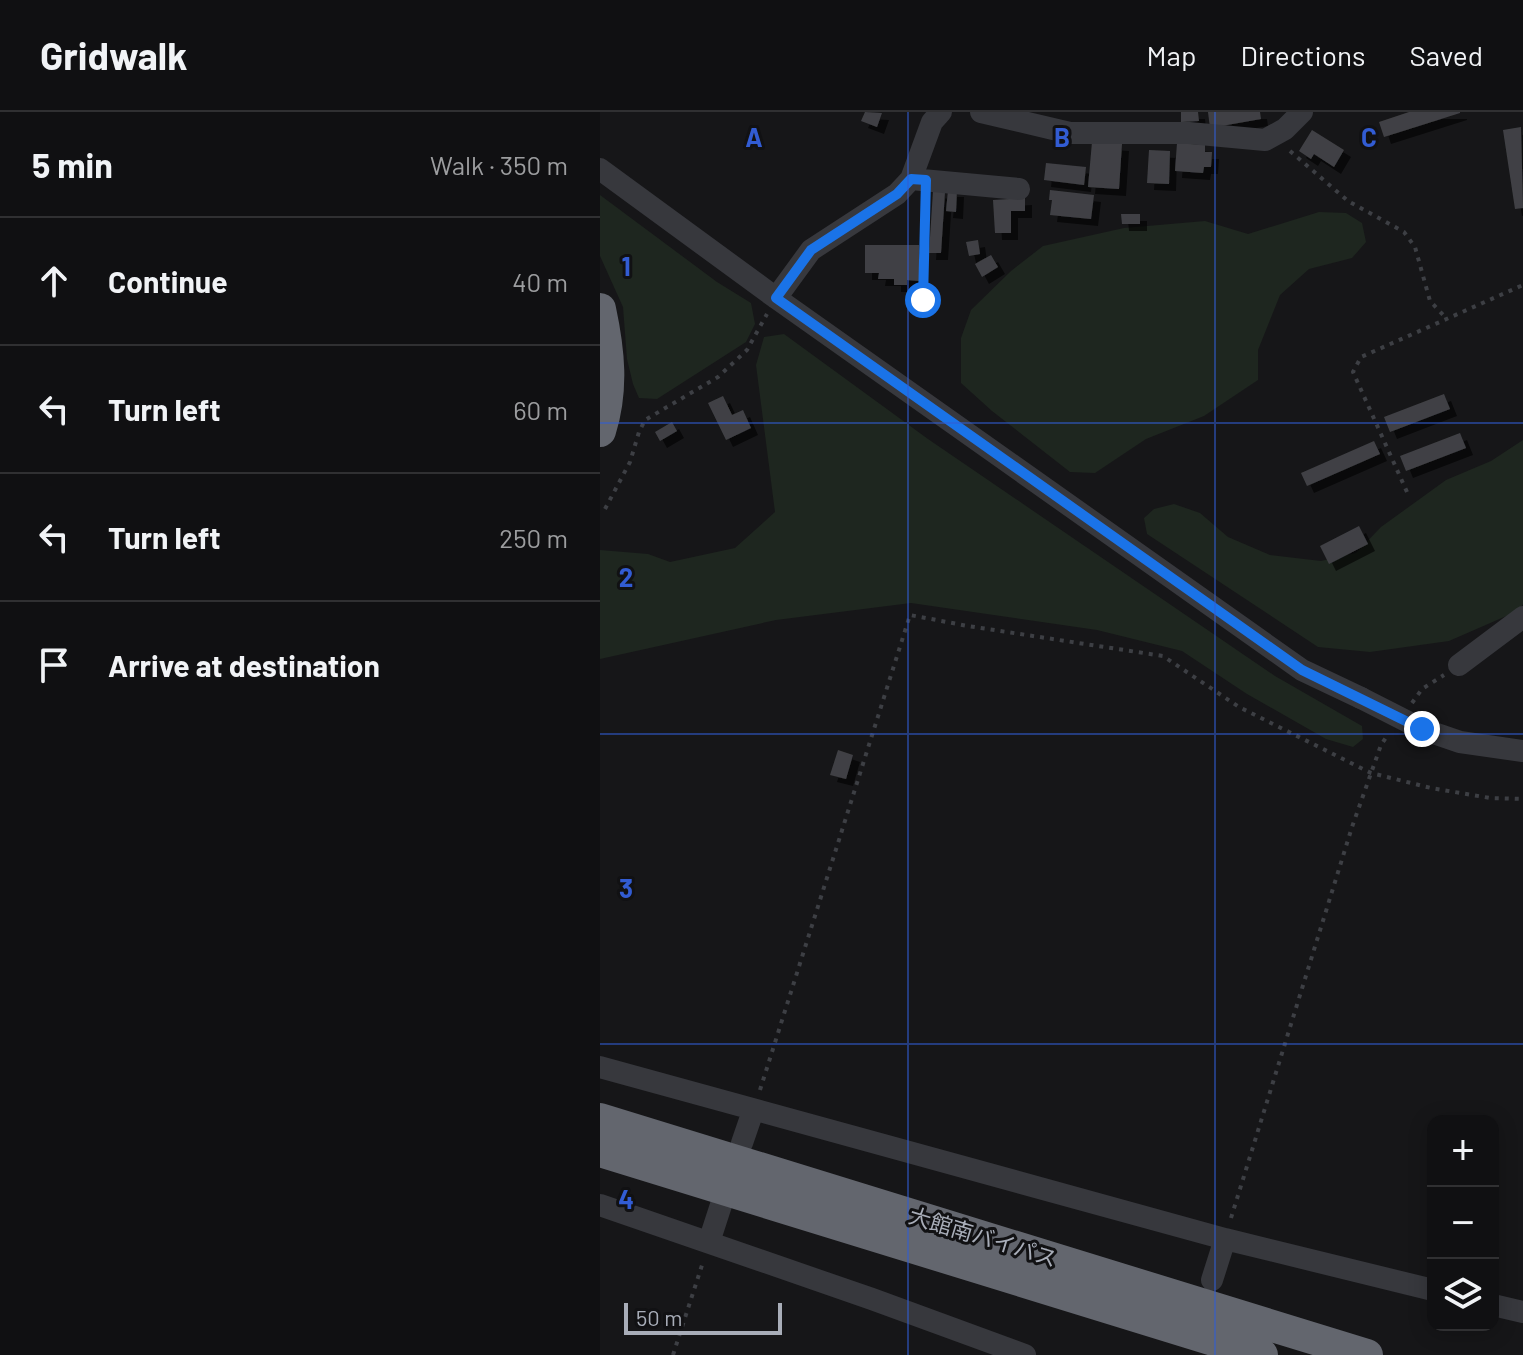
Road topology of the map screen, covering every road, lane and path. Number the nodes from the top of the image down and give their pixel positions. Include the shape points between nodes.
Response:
1 (941, 112) edge
2 (981, 112) edge
3 (1302, 112) edge
4 (1273, 136) junction
5 (600, 169) edge
6 (918, 180) junction
7 (1019, 189) dead end
8 (1523, 285) edge
9 (776, 298) junction
10 (923, 300) dead end
11 (600, 309) edge
12 (1446, 318) junction
13 (600, 431) edge
14 (1407, 492) dead end
15 (605, 509) dead end
16 (1523, 617) edge
17 (1459, 665) dead end
18 (1381, 745) dead end
19 (1523, 751) edge
20 (1371, 773) junction
21 (1523, 799) edge
22 (600, 1067) edge
23 (753, 1111) junction
24 (600, 1119) edge
25 (742, 1143) dead end
26 (600, 1151) edge
27 (600, 1205) edge
28 (721, 1205) dead end
29 (1225, 1239) junction
30 (709, 1242) junction
31 (1212, 1280) dead end
32 (1427, 1289) edge
33 (1499, 1306) edge
34 (1523, 1312) edge
35 (1259, 1346) edge
36 (673, 1355) edge
37 (1025, 1355) edge
38 (1367, 1355) edge
39 (1384, 1355) edge

1 - 6 street via 932,122
2 - 4 street via 1070,133 1189,133 1265,140
3 - 4 street
4 - 12 path via 1348,201 1404,232 1415,247 1430,301
5 - 9 street
6 - 7 street
6 - 9 street via 811,250
6 - 10 path
8 - 12 path
9 - 15 path via 747,350 718,377 645,420
9 - 19 street, bridge via 1302,670 1422,729 1460,742
11 - 13 highway via 609,363
12 - 14 path via 1361,357 1353,372
16 - 17 street
18 - 20 path
20 - 21 path via 1431,788
20 - 23 path via 1239,707 1163,656 910,615
20 - 29 path
22 - 23 street
23 - 25 street
23 - 29 street
24 - 35 highway, 大館南バイパス
26 - 35 highway, 大館南バイパス
27 - 30 street
28 - 30 street
29 - 31 street
29 - 32 street
30 - 36 path
30 - 37 street
33 - 34 street
35 - 38 highway, 大館南バイパス
35 - 39 highway

